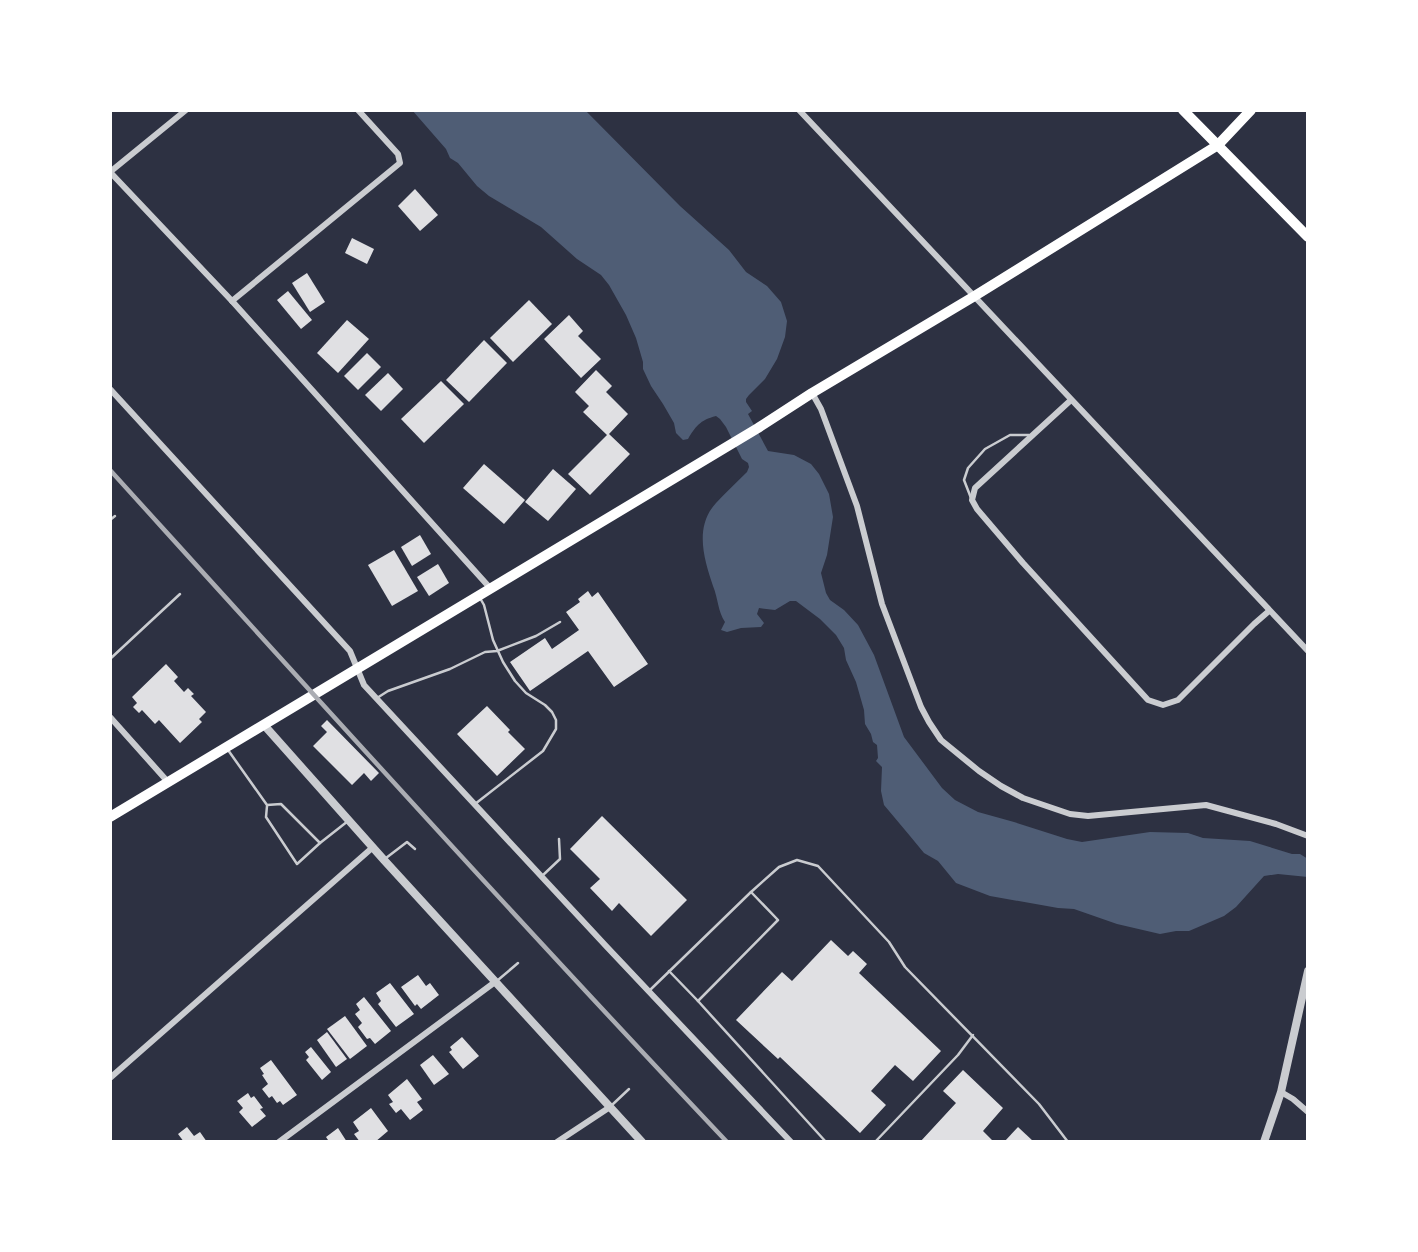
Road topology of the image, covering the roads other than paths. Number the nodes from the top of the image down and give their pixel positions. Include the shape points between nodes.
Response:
1 (186, 110) edge
2 (358, 110) edge
3 (799, 110) edge
4 (1184, 110) edge
5 (1251, 110) edge
6 (1218, 145) junction
7 (110, 172) edge
8 (1308, 237) edge
9 (973, 297) junction
10 (232, 301) junction
11 (110, 389) edge
12 (812, 393) junction
13 (1071, 400) junction
14 (1032, 435) junction
15 (972, 500) junction
16 (115, 516) dead end
17 (110, 520) edge
18 (491, 589) junction
19 (180, 594) dead end
20 (479, 596) junction
21 (1269, 611) junction
22 (559, 622) dead end
23 (497, 651) junction
24 (1308, 651) edge
25 (110, 659) edge
26 (358, 670) junction
27 (377, 698) junction
28 (110, 717) edge
29 (264, 725) junction
30 (226, 748) junction
31 (168, 782) junction
32 (475, 804) junction
33 (267, 805) junction
34 (110, 817) edge
35 (348, 821) junction
36 (1308, 836) edge
37 (559, 839) dead end
38 (320, 843) junction
39 (372, 848) junction
40 (415, 849) dead end
41 (384, 860) junction
42 (542, 876) junction
43 (751, 892) junction
44 (518, 963) dead end
45 (669, 971) junction
46 (1308, 971) edge
47 (495, 982) junction
48 (649, 991) junction
49 (698, 1001) junction
50 (972, 1035) junction
51 (110, 1078) edge
52 (629, 1088) dead end
53 (1281, 1093) junction
54 (610, 1107) junction
55 (1308, 1112) edge
56 (279, 1142) edge
57 (557, 1142) edge
58 (642, 1142) edge
59 (791, 1142) edge
60 (826, 1142) edge
61 (875, 1142) edge
62 (1068, 1142) edge
63 (1264, 1142) edge

1 - 7 street
2 - 10 street via 398,154 400,163
3 - 9 street
4 - 6 main road
5 - 6 main road
6 - 8 main road
6 - 9 main road
7 - 10 street
9 - 12 main road
9 - 13 street
10 - 18 street
11 - 26 street via 350,651
12 - 18 main road
12 - 36 street via 856,506 882,604 907,672 921,708 941,740 1001,786 1070,814 1206,805
13 - 14 street
13 - 21 street
14 - 15 street via 975,488
14 - 15 lane via 1010,435 985,449 964,480
15 - 21 street via 1148,700 1163,705 1178,700
16 - 17 lane
18 - 20 main road
19 - 25 lane
20 - 23 lane
20 - 26 main road
21 - 24 street
22 - 23 lane
23 - 27 lane
23 - 32 lane via 515,681 552,712 556,729 543,751
26 - 27 street
26 - 29 main road
27 - 32 street
28 - 31 street
29 - 30 main road
29 - 35 street
30 - 31 main road
30 - 33 lane
31 - 34 main road
32 - 42 street
33 - 38 lane via 281,804
33 - 38 lane via 265,817 297,864
35 - 38 lane
35 - 39 street
37 - 42 lane via 561,859
39 - 41 street
39 - 51 street
40 - 41 lane via 407,842
41 - 47 street
42 - 48 street
43 - 45 lane
43 - 49 lane via 778,920
43 - 50 lane via 779,867 797,860 818,866 898,953 905,967
44 - 47 lane
45 - 48 lane
45 - 49 lane
46 - 53 street
47 - 54 street
47 - 56 street
48 - 59 street
49 - 60 lane
50 - 61 lane
50 - 62 lane via 1039,1104
52 - 54 lane
53 - 55 street
53 - 63 street
54 - 57 street
54 - 58 street

